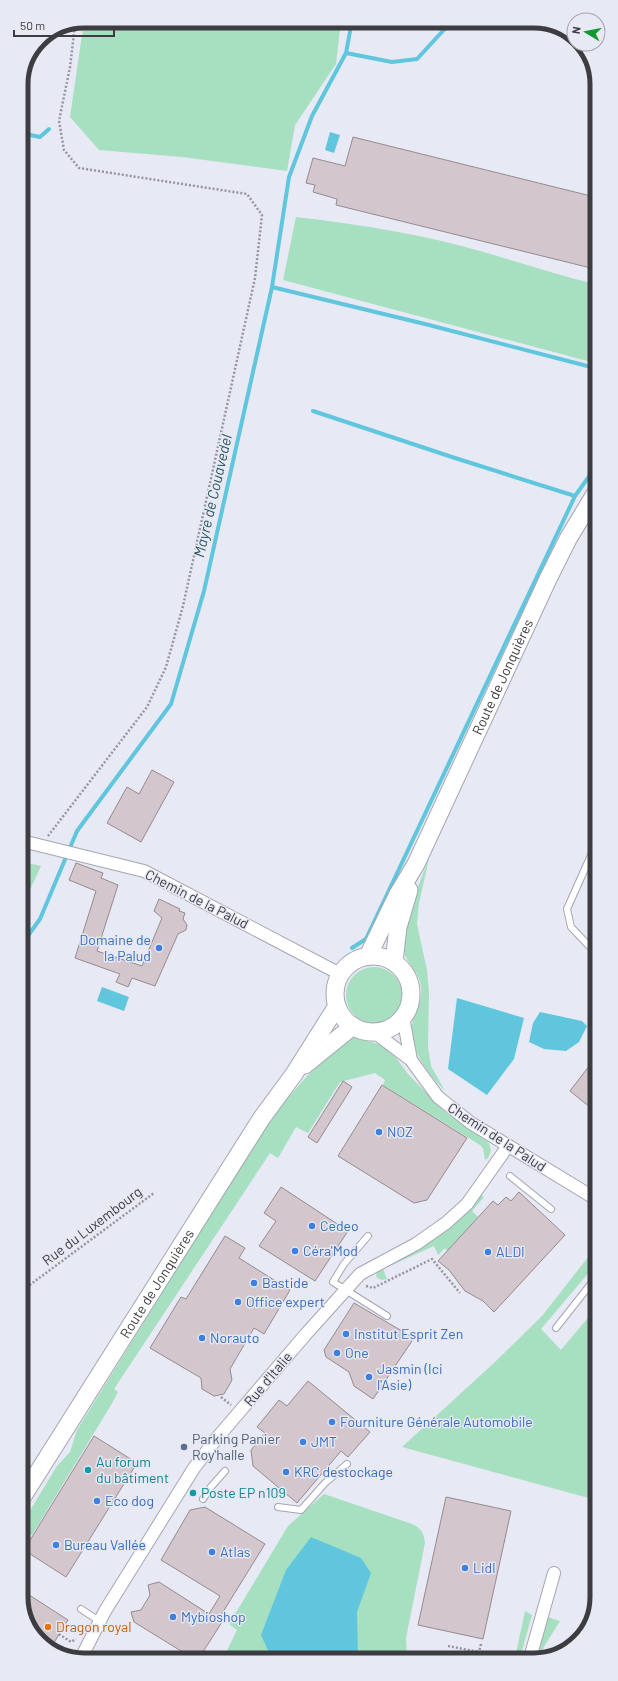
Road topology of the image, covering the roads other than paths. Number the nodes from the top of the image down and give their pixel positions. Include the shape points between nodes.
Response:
1 (590, 502) edge
2 (28, 842) edge
3 (590, 857) edge
4 (416, 864) junction
5 (590, 946) edge
6 (368, 956) junction
7 (394, 962) junction
8 (340, 974) junction
9 (337, 1006) junction
10 (403, 1017) junction
11 (354, 1026) junction
12 (374, 1032) junction
13 (411, 1060) junction
14 (294, 1074) junction
15 (508, 1146) junction
16 (510, 1176) dead end
17 (590, 1196) edge
18 (551, 1209) dead end
19 (368, 1236) dead end
20 (590, 1284) edge
21 (350, 1285) junction
22 (387, 1316) dead end
23 (556, 1328) dead end
24 (347, 1464) dead end
25 (226, 1471) dead end
26 (28, 1488) edge
27 (203, 1499) dead end
28 (278, 1507) dead end
29 (554, 1573) dead end
30 (81, 1609) dead end
31 (99, 1621) junction
32 (83, 1653) edge
33 (531, 1653) edge

1 - 4 main road, Route de Jonquières via 548,579
2 - 8 street, Chemin de la Palud via 144,871
3 - 5 lane via 567,909 572,927
4 - 6 main road, Route de Jonquières via 398,894
4 - 7 main road, Route de Jonquières via 398,927
6 - 7 main road via 384,957
6 - 8 main road via 347,965
7 - 10 main road via 407,978 410,988 408,1008
8 - 9 main road via 336,985
9 - 11 main road via 344,1019
9 - 14 main road, Route de Jonquières
10 - 12 main road via 385,1030
10 - 13 street, Chemin de la Palud
11 - 12 main road via 360,1030
11 - 14 main road, Route de Jonquières
12 - 13 street, Chemin de la Palud
13 - 15 street, Chemin de la Palud via 438,1097 471,1123
14 - 26 main road, Route de Jonquières via 261,1119
15 - 17 street, Chemin de la Palud
15 - 21 street, Rue d'Italie via 466,1204 446,1223 416,1244 360,1274
16 - 18 lane
19 - 21 lane via 344,1264 333,1282
20 - 23 lane
21 - 22 lane
21 - 31 street, Rue d'Italie via 194,1468
24 - 28 lane via 325,1483 301,1510
25 - 27 lane
29 - 33 street
30 - 31 lane
31 - 32 street, Rue d'Italie

